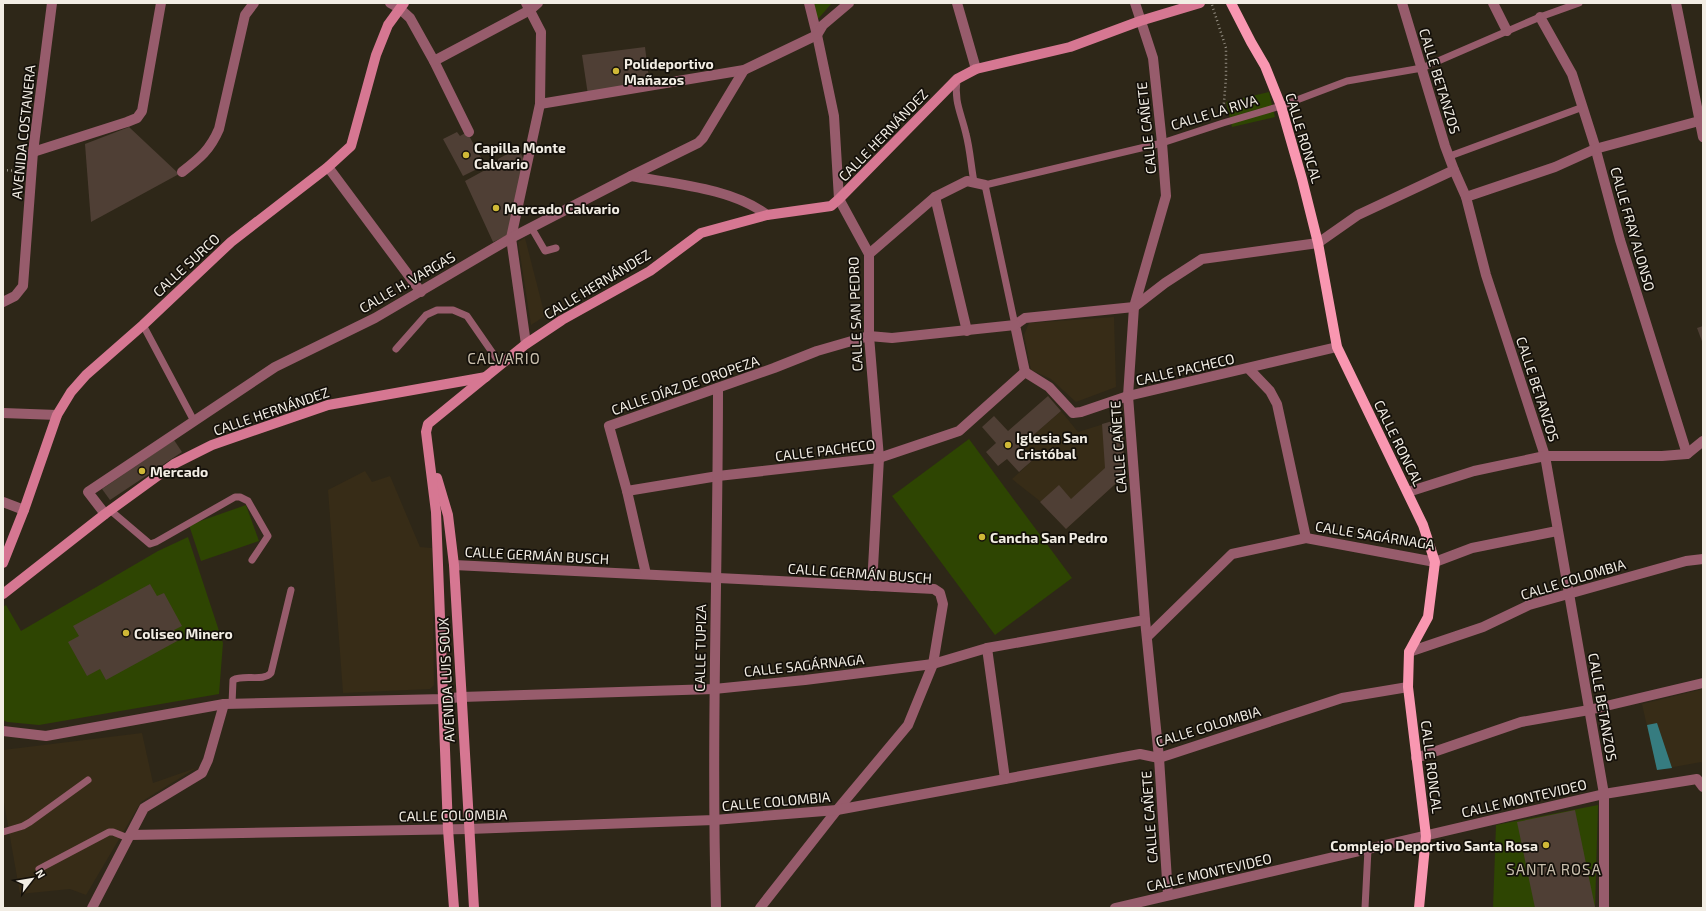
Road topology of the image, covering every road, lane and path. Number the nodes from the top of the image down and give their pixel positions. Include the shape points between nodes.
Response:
1 (52, 3) edge
2 (161, 3) edge
3 (254, 3) edge
4 (538, 3) edge
5 (809, 3) edge
6 (849, 3) edge
7 (957, 3) edge
8 (1135, 3) edge
9 (1200, 3) edge
10 (1211, 3) edge
11 (1232, 3) edge
12 (1402, 3) edge
13 (1493, 3) edge
14 (1579, 3) edge
15 (1676, 3) edge
16 (398, 5) edge
17 (528, 7) edge
18 (1540, 16) junction
19 (1140, 21) junction
20 (1507, 31) junction
21 (817, 35) junction
22 (434, 61) junction
23 (1422, 68) junction
24 (976, 69) junction
25 (744, 70) junction
26 (957, 79) junction
27 (540, 104) junction
28 (1281, 106) junction
29 (1583, 107) junction
30 (1701, 121) edge
31 (1223, 123) junction
32 (470, 132) dead end
33 (1703, 137) edge
34 (1162, 143) junction
35 (1595, 150) junction
36 (33, 152) junction
37 (1450, 156) junction
38 (328, 167) junction
39 (3, 170) edge
40 (1454, 170) junction
41 (31, 171) junction
42 (182, 172) dead end
43 (631, 176) junction
44 (974, 182) junction
45 (985, 185) junction
46 (935, 197) junction
47 (1466, 197) junction
48 (839, 200) junction
49 (768, 215) junction
50 (531, 227) junction
51 (511, 238) junction
52 (1318, 243) junction
53 (556, 248) dead end
54 (869, 254) junction
55 (421, 292) junction
56 (3, 302) edge
57 (1134, 306) junction
58 (143, 325) junction
59 (1015, 325) junction
60 (967, 331) junction
61 (869, 336) junction
62 (526, 344) junction
63 (1337, 347) junction
64 (396, 349) dead end
65 (501, 365) junction
66 (1249, 369) junction
67 (1026, 372) junction
68 (488, 376) junction
69 (718, 388) junction
70 (1128, 396) junction
71 (3, 413) edge
72 (57, 415) junction
73 (194, 421) junction
74 (1703, 441) edge
75 (429, 453) junction
76 (1687, 454) junction
77 (1545, 456) junction
78 (879, 458) junction
79 (718, 476) junction
80 (627, 491) junction
81 (1408, 492) junction
82 (3, 502) edge
83 (24, 510) junction
84 (108, 512) junction
85 (1557, 531) junction
86 (1306, 538) junction
87 (1703, 559) edge
88 (252, 560) dead end
89 (1435, 562) junction
90 (3, 563) edge
91 (454, 565) junction
92 (646, 574) junction
93 (715, 579) junction
94 (872, 586) junction
95 (291, 590) dead end
96 (1569, 592) junction
97 (3, 594) edge
98 (1145, 620) junction
99 (1147, 636) junction
100 (987, 648) junction
101 (1409, 652) junction
102 (933, 664) junction
103 (1703, 683) edge
104 (1408, 687) junction
105 (714, 689) junction
106 (461, 697) junction
107 (444, 699) junction
108 (228, 704) junction
109 (1589, 710) junction
110 (3, 731) edge
111 (1159, 758) junction
112 (1416, 758) junction
113 (1005, 779) junction
114 (88, 780) dead end
115 (1703, 787) edge
116 (1604, 794) junction
117 (837, 810) junction
118 (714, 820) junction
119 (448, 829) junction
120 (469, 829) junction
121 (3, 832) edge
122 (1426, 836) junction
123 (129, 837) junction
124 (1368, 849) junction
125 (39, 869) dead end
126 (1168, 895) junction
127 (92, 908) edge
128 (454, 908) edge
129 (474, 908) edge
130 (716, 908) edge
131 (760, 908) edge
132 (1115, 908) edge
133 (1365, 908) edge
134 (1419, 908) edge
135 (1604, 908) edge

1 - 36 street, AVENIDA COSTANERA
2 - 36 street via 142,111 137,118
3 - 42 street via 245,15 219,129 213,144
4 - 17 street
5 - 21 street, CALLE SAN PEDRO
6 - 21 street via 822,25
7 - 24 street
8 - 19 street, CALLE CAÑETE
9 - 19 main road, CALLE HERNÁNDEZ
10 - 31 path via 1226,48
11 - 28 main road, CALLE RONCAL via 1265,66
12 - 23 street, CALLE BETANZOS
13 - 20 street
14 - 18 lane, CALLE LA RIVA
15 - 30 street
16 - 22 street via 410,18
16 - 38 main road, CALLE SURCO via 376,55 351,146
17 - 22 street
17 - 27 street via 541,32
18 - 20 lane, CALLE LA RIVA
18 - 29 street, CALLE FRAY ALONSO via 1572,74
19 - 24 main road, CALLE HERNÁNDEZ via 1070,48
19 - 34 street, CALLE CAÑETE via 1153,58
20 - 23 lane, CALLE LA RIVA
21 - 25 street
21 - 48 street, CALLE SAN PEDRO via 834,116
22 - 32 street
23 - 28 lane, CALLE LA RIVA via 1347,81
23 - 37 street, CALLE BETANZOS
24 - 26 main road, CALLE HERNÁNDEZ
25 - 27 street
25 - 43 street, CALLE H. VARGAS via 698,143
26 - 44 lane via 955,92 966,133
26 - 48 main road, CALLE HERNÁNDEZ
27 - 51 street
28 - 31 lane, CALLE LA RIVA
28 - 52 main road, CALLE RONCAL
29 - 35 street, CALLE FRAY ALONSO
29 - 37 lane
30 - 33 street
30 - 35 street
31 - 34 lane, CALLE LA RIVA
34 - 45 lane, CALLE LA RIVA
34 - 57 street, CALLE CAÑETE via 1166,196
35 - 47 street via 1556,168
35 - 76 street, CALLE FRAY ALONSO
36 - 41 street, AVENIDA COSTANERA
37 - 40 street, CALLE BETANZOS
38 - 55 street
38 - 58 main road, CALLE SURCO via 231,242
39 - 41 path
40 - 47 street, CALLE BETANZOS
40 - 52 street via 1358,215
41 - 56 street, AVENIDA COSTANERA via 23,286 14,296
43 - 49 street via 718,193 756,207
43 - 50 street, CALLE H. VARGAS
44 - 45 street, CALLE LA RIVA
44 - 46 street, CALLE LA RIVA via 967,181
45 - 59 lane
46 - 54 street, CALLE LA RIVA
46 - 60 street
47 - 77 street, CALLE BETANZOS via 1486,275
48 - 49 main road, CALLE HERNÁNDEZ via 831,206
48 - 54 street, CALLE SAN PEDRO
49 - 62 main road, CALLE HERNÁNDEZ via 701,233 650,271 562,320
50 - 51 street, CALLE H. VARGAS
50 - 53 lane via 545,251
51 - 55 street, CALLE H. VARGAS
51 - 62 street
52 - 57 street via 1202,260
52 - 63 main road, CALLE RONCAL
54 - 61 street, CALLE SAN PEDRO
55 - 73 street, CALLE H. VARGAS via 375,318 274,367
57 - 59 street via 1025,318
57 - 70 street, CALLE CAÑETE
58 - 72 main road, CALLE SURCO via 86,375 71,392
58 - 73 lane
59 - 60 street
59 - 67 street
60 - 61 street via 892,338
61 - 69 street, CALLE DÍAZ DE OROPEZA via 817,351
61 - 78 street, CALLE SAN PEDRO
62 - 65 main road, CALLE HERNÁNDEZ
63 - 66 street, CALLE PACHECO
63 - 81 main road, CALLE RONCAL
64 - 65 lane via 426,315 437,310 453,310 467,316
65 - 68 main road, CALLE HERNÁNDEZ
66 - 70 street, CALLE PACHECO
66 - 86 street via 1270,391 1277,404
67 - 70 street, CALLE PACHECO via 1049,387 1073,413
67 - 78 street, CALLE PACHECO via 959,431
68 - 75 main road, AVENIDA LUIS SOUX via 428,424 426,432
68 - 84 main road, CALLE HERNÁNDEZ via 328,405 212,445 174,464
69 - 79 street, CALLE TUPIZA
69 - 80 street, CALLE DÍAZ DE OROPEZA via 609,426
70 - 98 street, CALLE CAÑETE
71 - 72 street
72 - 83 main road, CALLE SURCO
73 - 84 street, CALLE H. VARGAS via 88,492
74 - 76 street
75 - 91 main road, AVENIDA LUIS SOUX via 448,515
75 - 107 main road, AVENIDA LUIS SOUX via 436,512
76 - 77 street
77 - 81 street via 1474,471
77 - 85 street, CALLE BETANZOS
78 - 79 street, CALLE PACHECO
78 - 94 street, CALLE SAN PEDRO
79 - 80 street, CALLE PACHECO
79 - 93 street, CALLE TUPIZA
80 - 92 street, CALLE DÍAZ DE OROPEZA
81 - 89 main road, CALLE RONCAL via 1423,525
82 - 83 street
83 - 90 main road, CALLE SURCO
84 - 88 lane via 150,544 235,497 240,497 248,501 268,536
84 - 97 main road, CALLE HERNÁNDEZ
85 - 89 street, CALLE SAGÁRNAGA via 1472,548
85 - 96 street, CALLE BETANZOS
86 - 89 street, CALLE SAGÁRNAGA
86 - 99 street, CALLE SAGÁRNAGA via 1232,554
87 - 96 street, CALLE COLOMBIA via 1686,561
89 - 101 main road, CALLE RONCAL via 1428,617
91 - 92 street, CALLE GERMÁN BUSCH
91 - 106 main road, AVENIDA LUIS SOUX
92 - 93 street, CALLE GERMÁN BUSCH
93 - 94 street, CALLE GERMÁN BUSCH
93 - 105 street, CALLE TUPIZA
94 - 102 street, CALLE GERMÁN BUSCH via 934,590 940,593 943,604
95 - 108 lane via 271,673 233,680
96 - 101 street, CALLE COLOMBIA via 1528,604 1483,626
96 - 109 street, CALLE BETANZOS
98 - 99 street, CALLE CAÑETE
98 - 100 street, CALLE SAGÁRNAGA
99 - 111 street, CALLE CAÑETE
100 - 102 street, CALLE SAGÁRNAGA
100 - 113 street
101 - 104 main road, CALLE RONCAL
102 - 105 street, CALLE SAGÁRNAGA
102 - 117 street, CALLE GERMÁN BUSCH via 908,725
103 - 109 street
104 - 111 street, CALLE COLOMBIA via 1342,698
104 - 112 main road, CALLE RONCAL
105 - 106 street, CALLE SAGÁRNAGA
105 - 118 street, CALLE TUPIZA
106 - 107 street, CALLE SAGÁRNAGA
106 - 120 main road, AVENIDA LUIS SOUX
107 - 108 street, CALLE SAGÁRNAGA
107 - 119 main road, AVENIDA LUIS SOUX
108 - 110 street, CALLE SAGÁRNAGA via 46,736
108 - 123 street via 202,773 144,808
109 - 112 street via 1520,722
109 - 116 street, CALLE BETANZOS
111 - 113 street, CALLE COLOMBIA via 1140,754
111 - 126 street, CALLE CAÑETE
112 - 122 main road, CALLE RONCAL
113 - 117 street, CALLE COLOMBIA
114 - 121 lane via 30,822
115 - 116 street, CALLE MONTEVIDEO via 1698,779
116 - 122 street, CALLE MONTEVIDEO
116 - 135 street, CALLE BETANZOS
117 - 118 street, CALLE COLOMBIA
117 - 131 street, CALLE GERMÁN BUSCH
118 - 120 street, CALLE COLOMBIA
118 - 130 street, CALLE TUPIZA
119 - 120 street, CALLE COLOMBIA
119 - 123 street, CALLE COLOMBIA
119 - 128 main road, AVENIDA LUIS SOUX
120 - 129 main road, AVENIDA LUIS SOUX
122 - 124 street, CALLE MONTEVIDEO
122 - 134 main road, CALLE RONCAL
123 - 125 lane via 109,832
123 - 127 street
124 - 126 street, CALLE MONTEVIDEO
124 - 133 lane
126 - 132 street, CALLE MONTEVIDEO

